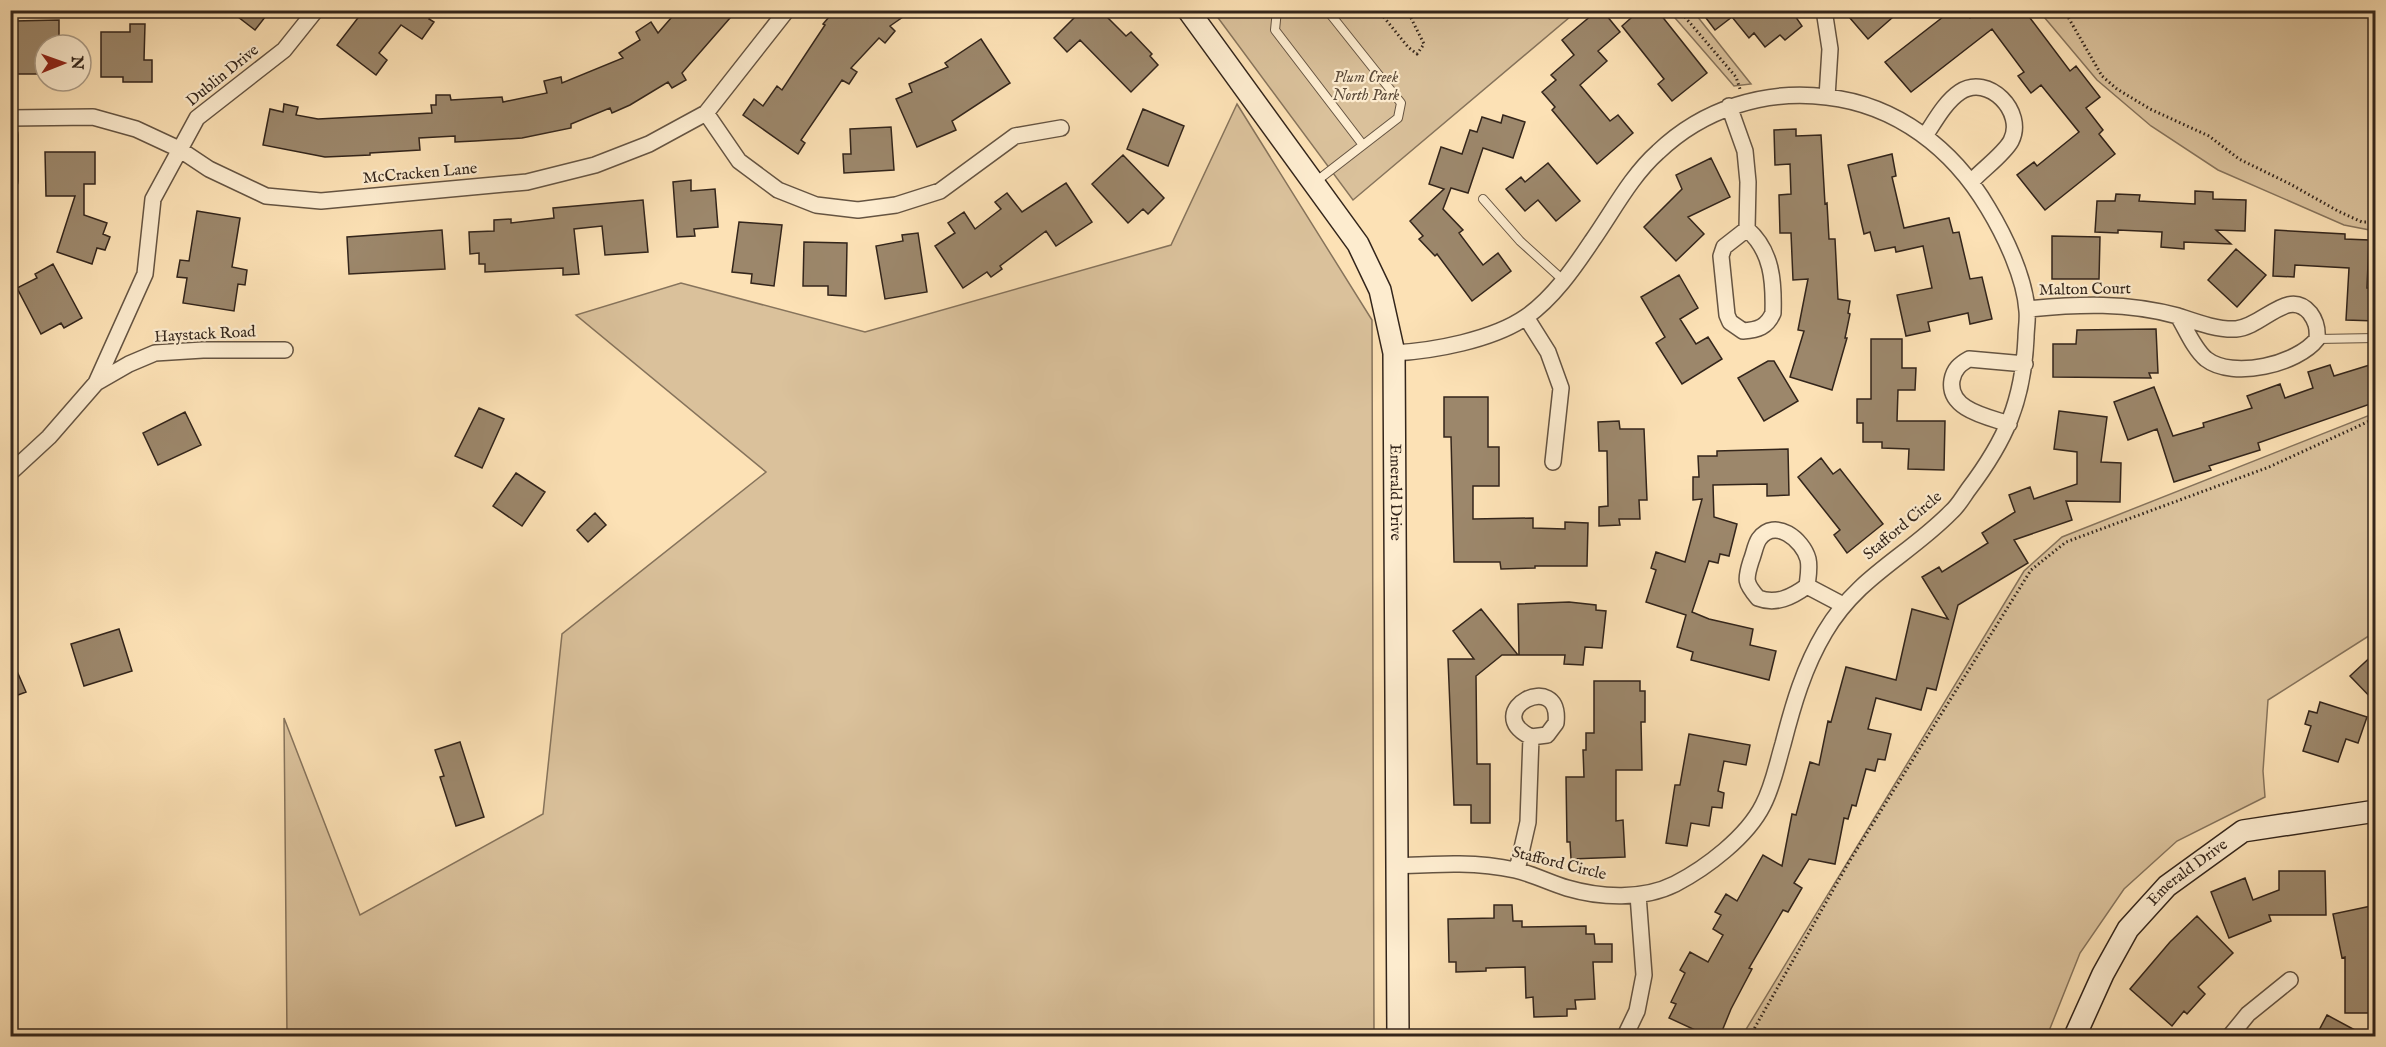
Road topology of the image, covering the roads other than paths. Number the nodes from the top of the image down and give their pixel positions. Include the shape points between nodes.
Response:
1 (316, 10) edge
2 (787, 10) edge
3 (1188, 10) edge
4 (1277, 10) edge
5 (1328, 10) edge
6 (1824, 10) edge
7 (1827, 97) junction
8 (1736, 104) junction
9 (706, 113) junction
10 (10, 118) edge
11 (1061, 128) dead end
12 (10, 135) edge
13 (1925, 136) junction
14 (1363, 145) junction
15 (179, 149) junction
16 (1972, 180) junction
17 (10, 182) edge
18 (1313, 184) junction
19 (1483, 200) dead end
20 (1747, 229) junction
21 (1563, 280) junction
22 (2028, 309) junction
23 (2178, 316) junction
24 (1526, 317) junction
25 (2376, 338) edge
26 (2317, 339) junction
27 (112, 347) joint
28 (285, 350) dead end
29 (1394, 353) junction
30 (2025, 364) junction
31 (96, 383) junction
32 (2009, 424) junction
33 (1554, 462) dead end
34 (10, 473) edge
35 (1807, 586) junction
36 (1842, 605) junction
37 (1531, 737) dead end
38 (2376, 811) edge
39 (1395, 866) junction
40 (1517, 870) junction
41 (1638, 895) junction
42 (2290, 980) dead end
43 (1398, 1036) edge
44 (1624, 1036) edge
45 (2075, 1036) edge
46 (2230, 1036) edge

1 - 15 street, Dublin Drive via 284,50 197,118
2 - 9 street, McCracken Lane
3 - 18 street, Emerald Drive
4 - 14 lane via 1275,30
5 - 14 lane via 1401,103 1398,118
6 - 7 street via 1830,49
7 - 8 street, Stafford Circle via 1784,96
7 - 13 street, Stafford Circle via 1893,116
8 - 20 street via 1748,182
8 - 21 street, Stafford Circle via 1700,120 1656,153
9 - 11 street via 739,161 778,190 816,205 858,210 896,205 940,191 1016,136
9 - 15 street, McCracken Lane via 649,144 595,165 527,182 321,201 266,196 209,169
10 - 15 street, McCracken Lane via 93,117 136,129
12 - 17 street
13 - 16 street, Stafford Circle
13 - 16 street via 1961,91 1980,87 2006,103 2015,121 2011,141
14 - 18 lane
15 - 27 street, Dublin Drive via 153,199 145,274
16 - 22 street, Stafford Circle via 2015,264
18 - 29 street, Emerald Drive via 1358,244 1380,290
19 - 21 lane
20 - 20 street via 1724,247 1721,256 1727,315 1743,331 1763,327 1773,313 1768,256 1758,238
21 - 24 street, Stafford Circle
22 - 23 street, Malton Court via 2112,304
22 - 30 street, Stafford Circle
23 - 26 street, Malton Court via 2235,329 2254,325 2281,307 2295,303 2301,304 2315,320
23 - 26 street via 2203,356 2229,370 2263,367 2303,351
24 - 29 street, Stafford Circle via 1480,337
24 - 33 street via 1548,352 1561,388
25 - 26 lane
27 - 31 street, Haystack Road
28 - 31 street, Haystack Road via 155,353
29 - 39 street, Emerald Drive
30 - 32 street, Stafford Circle
30 - 32 street via 1969,359 1961,363 1952,378 1958,402 1978,414
31 - 34 street, Haystack Road via 49,437
32 - 36 street, Stafford Circle via 1993,457 1952,511
35 - 35 street via 1807,557 1792,536 1772,530 1759,539 1747,574 1747,583 1758,598 1774,601 1795,595
35 - 36 street
36 - 41 street, Stafford Circle via 1811,658 1797,693 1763,807 1714,861 1670,887
37 - 40 street via 1528,822
38 - 45 street, Emerald Drive via 2243,831 2167,886 2128,929
39 - 40 street, Stafford Circle via 1444,863
39 - 43 street, Emerald Drive
40 - 41 street, Stafford Circle via 1569,889 1604,896
41 - 44 street via 1644,975 1637,1011
42 - 46 street via 2248,1014

